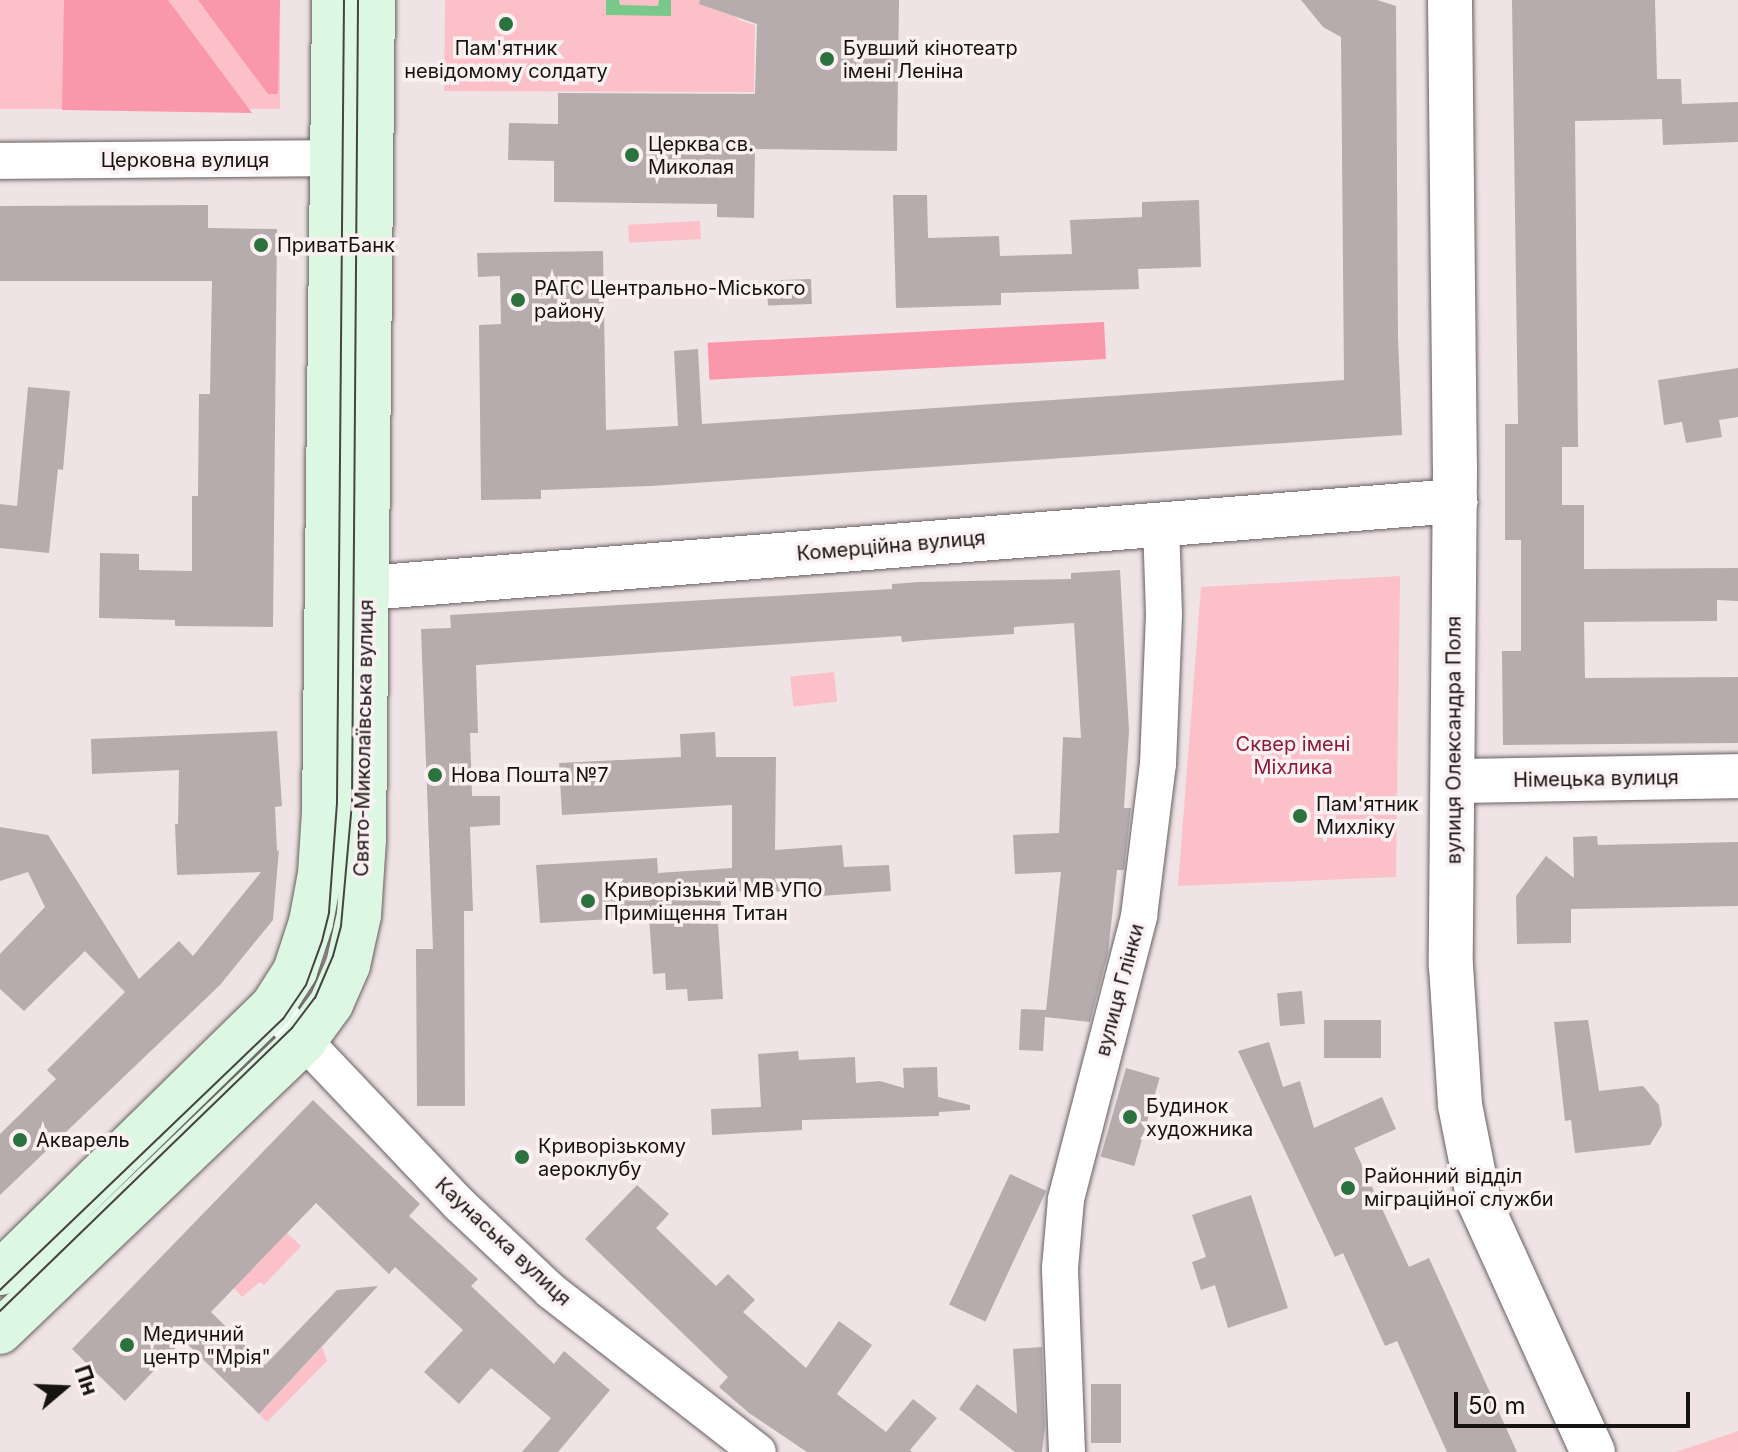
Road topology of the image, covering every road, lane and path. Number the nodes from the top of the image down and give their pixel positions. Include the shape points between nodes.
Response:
1 (334, 0) edge
2 (373, 0) edge
3 (1450, 0) edge
4 (352, 158) junction
5 (0, 161) edge
6 (1455, 501) junction
7 (1161, 524) junction
8 (348, 590) junction
9 (1738, 776) edge
10 (1454, 781) junction
11 (272, 1007) junction
12 (304, 1041) junction
13 (0, 1273) edge
14 (0, 1332) edge
15 (758, 1452) edge
16 (1067, 1452) edge
17 (1593, 1452) edge

1 - 4 main road, Свято-Миколаївська вулиця
2 - 4 main road, Свято-Миколаївська вулиця
3 - 6 street, вулиця Олександра Поля
4 - 5 street, Церковна вулиця
4 - 8 main road, Свято-Миколаївська вулиця
6 - 7 street, Комерційна вулиця
6 - 10 street, вулиця Олександра Поля
7 - 8 street, Комерційна вулиця
7 - 16 street, вулиця Глінки via 1164,614 1158,764 1139,916 1066,1199 1060,1268
8 - 11 main road, Свято-Миколаївська вулиця via 320,874 305,943
8 - 12 main road, Свято-Миколаївська вулиця via 364,839 359,915 348,965 331,1004
9 - 10 street, Німецька вулиця
10 - 17 street, вулиця Олександра Поля via 1451,966 1465,1145 1479,1201
11 - 12 street, Каунаська вулиця
11 - 13 main road, Свято-Миколаївська вулиця
12 - 14 main road, Свято-Миколаївська вулиця
12 - 15 street, Каунаська вулиця via 460,1205 551,1291

